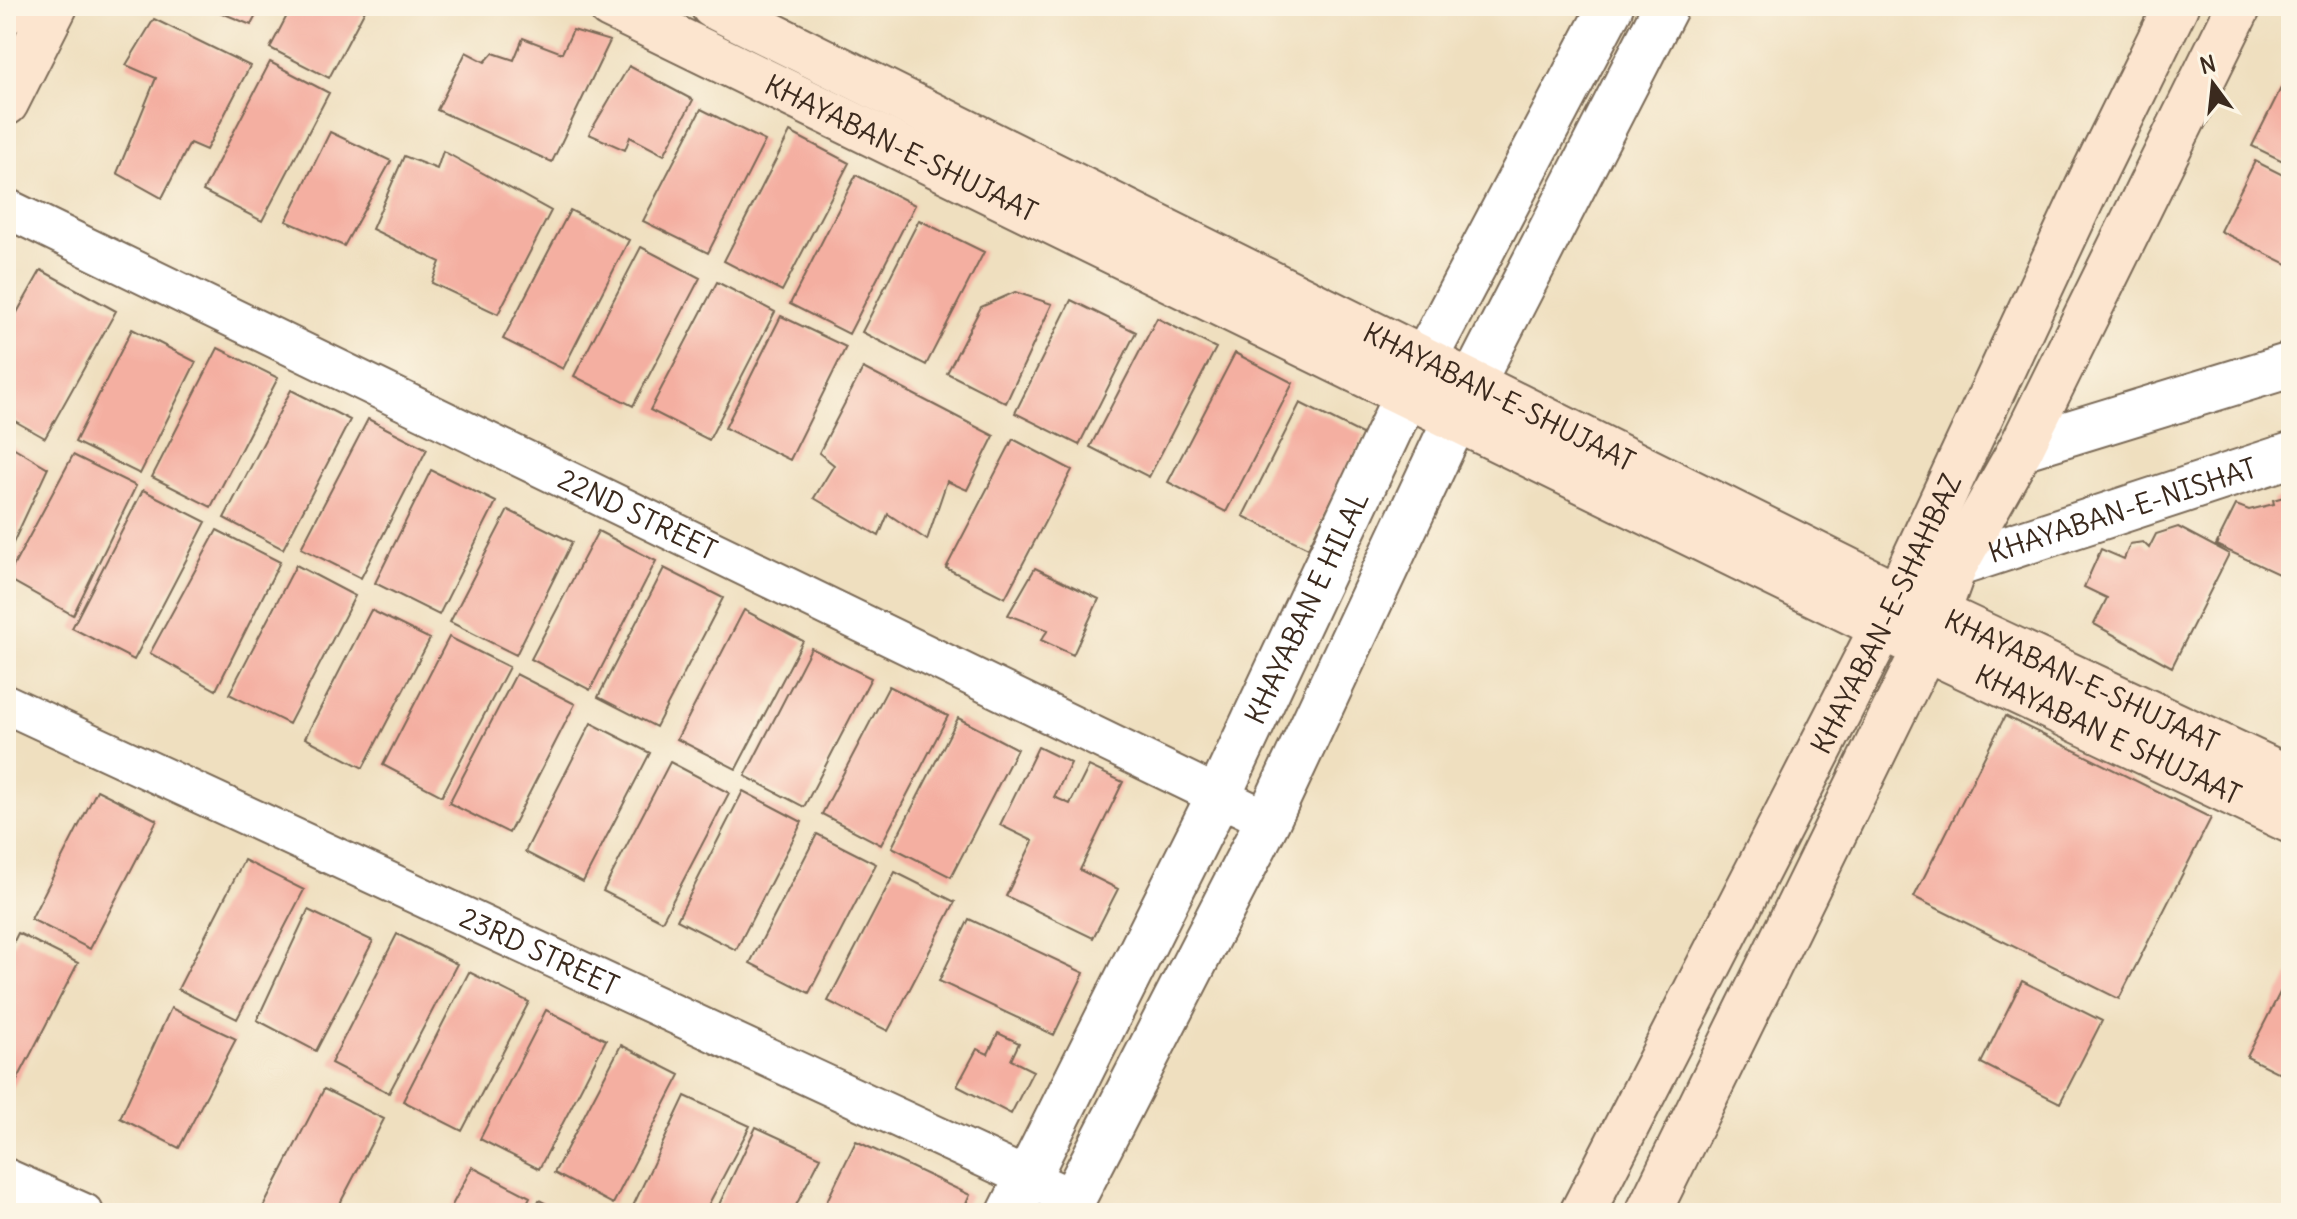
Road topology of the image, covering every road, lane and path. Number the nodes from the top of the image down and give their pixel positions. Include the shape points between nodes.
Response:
1 (9, 6) edge
2 (55, 6) edge
3 (610, 6) edge
4 (713, 6) edge
5 (1611, 6) edge
6 (1666, 6) edge
7 (2176, 6) edge
8 (2239, 6) edge
9 (6, 12) edge
10 (6, 103) edge
11 (6, 208) edge
12 (2291, 365) edge
13 (1415, 377) junction
14 (1464, 401) junction
15 (2021, 448) junction
16 (2291, 455) edge
17 (1955, 565) junction
18 (1890, 611) junction
19 (1932, 631) junction
20 (6, 704) edge
21 (2291, 779) edge
22 (1219, 795) junction
23 (1268, 820) junction
24 (2291, 821) edge
25 (6, 1178) edge
26 (1019, 1195) edge
27 (1070, 1206) edge
28 (84, 1213) edge
29 (1582, 1213) edge
30 (1648, 1213) edge

1 - 9 main road
2 - 10 main road
3 - 13 main road, KHAYABAN-E-SHUJAAT
4 - 13 main road, KHAYABAN-E-SHUJAAT
5 - 13 street, KHAYABAN E HILAL
6 - 14 street
7 - 18 main road, KHAYABAN-E-SHAHBAZ
8 - 15 main road, KHAYABAN-E-SHAHBAZ
11 - 22 street, 22ND STREET
12 - 15 street
13 - 14 main road, KHAYABAN-E-SHUJAAT
13 - 22 street, KHAYABAN E HILAL
14 - 18 main road, KHAYABAN-E-SHUJAAT
14 - 23 street
15 - 17 main road, KHAYABAN-E-SHAHBAZ
16 - 17 street, KHAYABAN-E-NISHAT
17 - 19 main road, KHAYABAN-E-SHAHBAZ
18 - 19 main road, KHAYABAN-E-SHUJAAT
18 - 29 main road, KHAYABAN-E-SHAHBAZ
19 - 21 main road, KHAYABAN-E-SHUJAAT
19 - 24 main road, KHAYABAN E SHUJAAT
19 - 30 main road, KHAYABAN-E-SHAHBAZ
20 - 26 street, 23RD STREET
22 - 23 street, 22ND STREET
22 - 26 street, KHAYABAN E HILAL
23 - 27 street
25 - 28 street
26 - 27 street, 23RD STREET

